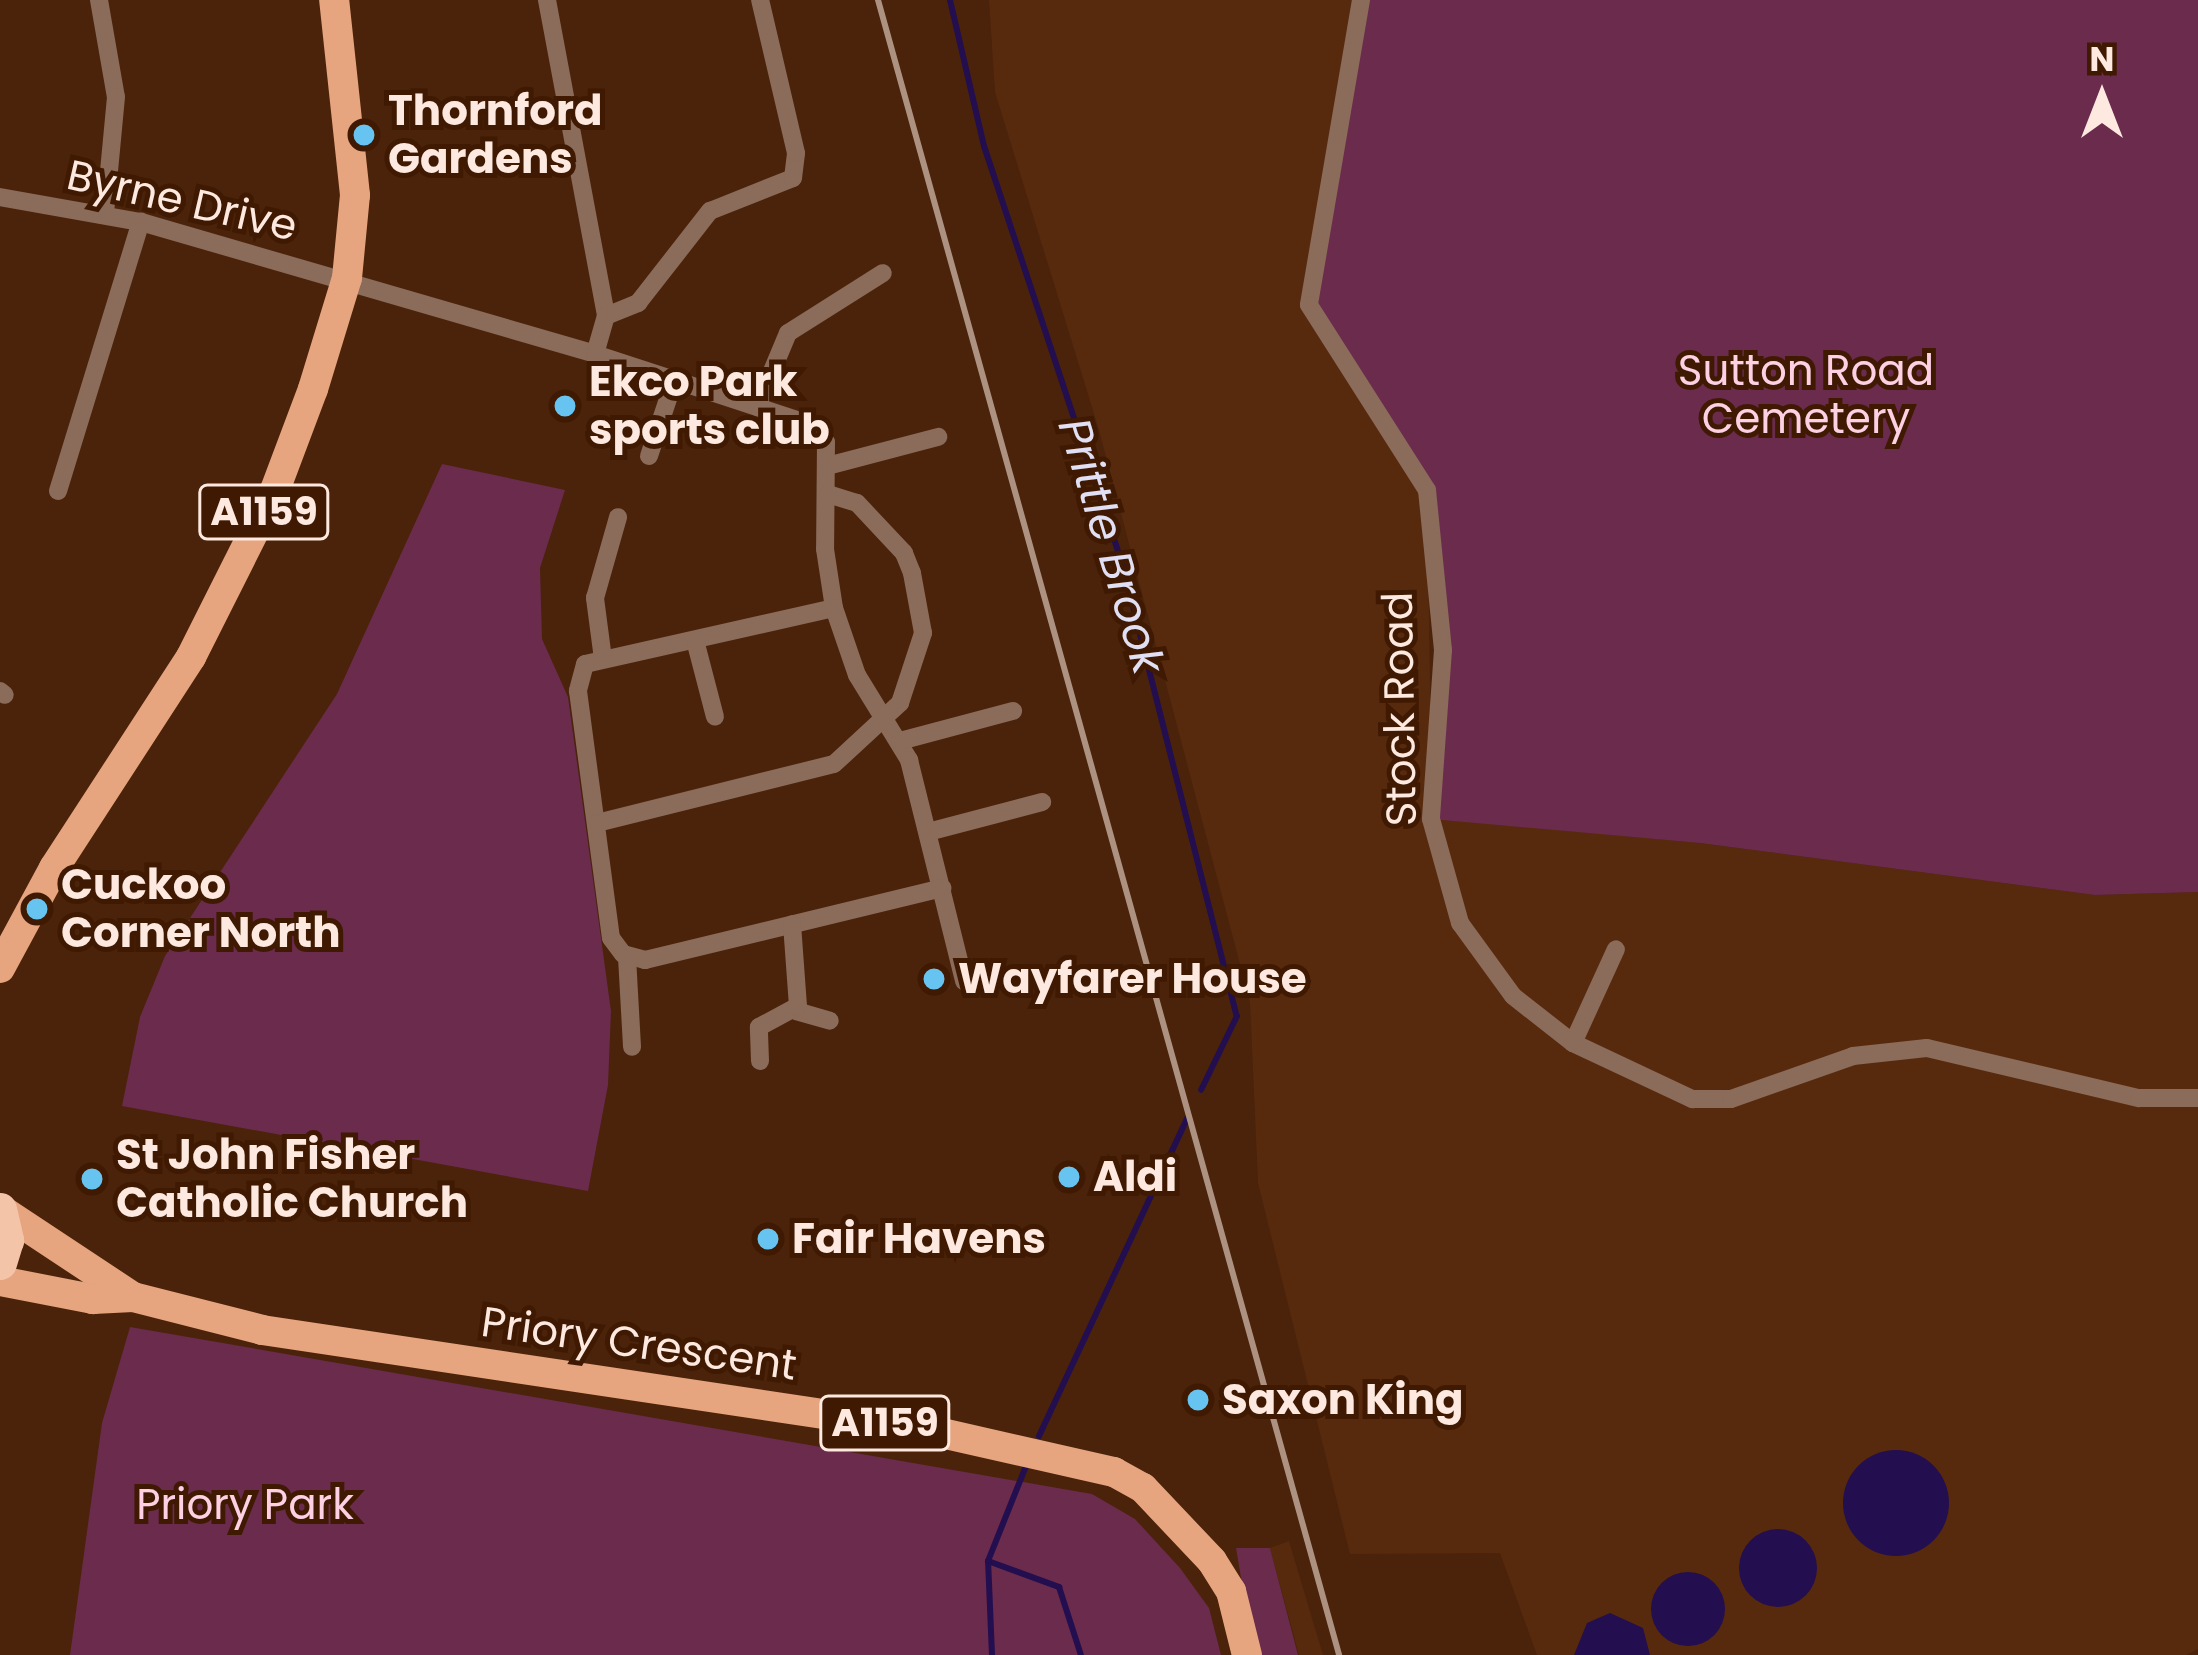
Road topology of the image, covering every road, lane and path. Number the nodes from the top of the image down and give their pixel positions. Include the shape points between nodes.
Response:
1 (99, 0) edge
2 (334, 0) edge
3 (547, 0) edge
4 (760, 0) edge
5 (1361, 0) edge
6 (0, 197) edge
7 (105, 214) junction
8 (141, 222) junction
9 (883, 273) dead end
10 (347, 278) junction
11 (605, 316) junction
12 (595, 354) junction
13 (674, 381) junction
14 (757, 407) junction
15 (938, 437) dead end
16 (649, 455) dead end
17 (830, 465) junction
18 (58, 491) dead end
19 (828, 494) junction
20 (618, 517) dead end
21 (834, 608) junction
22 (696, 644) junction
23 (603, 659) junction
24 (1012, 711) dead end
25 (715, 717) dead end
26 (885, 723) junction
27 (900, 741) junction
28 (1042, 802) dead end
29 (597, 823) junction
30 (928, 832) junction
31 (942, 888) junction
32 (792, 924) junction
33 (1616, 949) dead end
34 (3, 953) edge
35 (628, 957) junction
36 (964, 981) dead end
37 (796, 1011) junction
38 (830, 1021) dead end
39 (1573, 1043) junction
40 (632, 1047) dead end
41 (760, 1061) dead end
42 (2198, 1098) edge
43 (0, 1209) edge
44 (0, 1263) edge
45 (0, 1281) edge
46 (133, 1297) junction
47 (1247, 1655) edge

1 - 7 street via 116,97
2 - 10 main road, A1159 via 353,136
3 - 11 street
4 - 11 street via 796,154 793,178 710,212 638,303
5 - 39 street, Stock Road via 1309,304 1426,490 1443,650 1431,818 1460,923 1513,996
6 - 7 street, Byrne Drive
7 - 8 street, Byrne Drive
8 - 10 street, Byrne Drive
8 - 18 street
9 - 14 street via 788,333
10 - 12 street
10 - 34 main road, A1159 via 275,490 223,596
11 - 12 street
12 - 13 street
13 - 14 street
13 - 16 street
14 - 17 street via 818,431
15 - 17 street
17 - 19 street
19 - 21 street
19 - 26 street via 857,503 893,538 922,611 921,655
20 - 23 street via 595,598
21 - 22 street
21 - 26 street via 857,675
22 - 23 street
22 - 25 street
23 - 29 street via 585,664 578,680
24 - 27 street
26 - 27 street
26 - 29 street via 834,764
27 - 30 street
28 - 30 street
29 - 35 street via 611,938
30 - 31 street
31 - 32 street
31 - 36 street
32 - 35 street via 645,960
32 - 37 street
33 - 39 street
35 - 40 street
37 - 38 street
37 - 41 street via 759,1027
39 - 42 street, Stock Road via 1692,1099 1731,1099 1852,1056 1927,1048 2139,1098
43 - 44 highway via 7,1240
43 - 46 main road, Priory Crescent / A1159
45 - 46 main road, Priory Crescent / A1159 via 93,1299
46 - 47 main road, Priory Crescent / A1159 via 284,1334 924,1429 1114,1472 1143,1488 1212,1561 1231,1591

